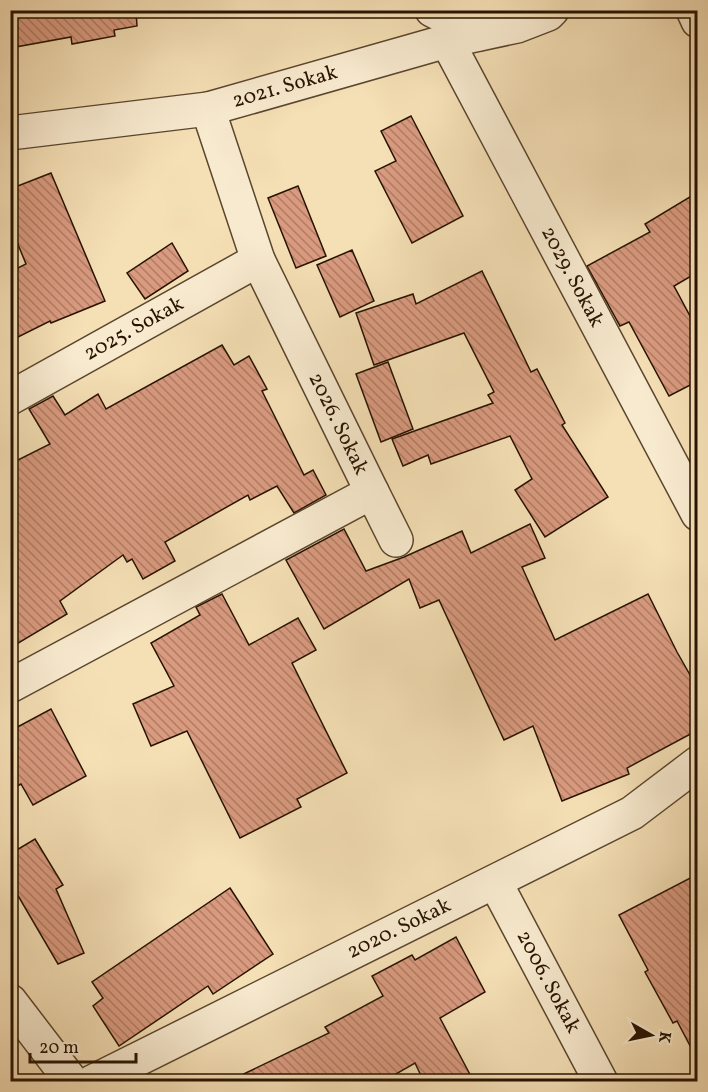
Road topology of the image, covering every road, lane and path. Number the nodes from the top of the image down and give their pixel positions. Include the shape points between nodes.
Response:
1 (432, 10) edge
2 (552, 10) edge
3 (693, 10) edge
4 (698, 21) edge
5 (479, 34) junction
6 (447, 41) junction
7 (208, 109) junction
8 (10, 133) edge
9 (258, 260) junction
10 (10, 398) edge
11 (372, 492) junction
12 (698, 514) edge
13 (396, 540) dead end
14 (10, 686) edge
15 (698, 762) edge
16 (495, 882) junction
17 (10, 1000) edge
18 (72, 1082) edge
19 (92, 1082) edge
20 (601, 1082) edge

1 - 5 street
2 - 5 street, 2021. Sokak via 517,26
3 - 4 street
5 - 6 street, 2021. Sokak
6 - 7 street, 2021. Sokak
6 - 12 street, 2029. Sokak
7 - 8 street, 2021. Sokak
7 - 9 street, 2026. Sokak
9 - 10 street, 2025. Sokak
9 - 11 street, 2026. Sokak
11 - 13 street
11 - 14 street, 2026. Sokak
15 - 16 street, 2020. Sokak via 632,813
16 - 19 street, 2020. Sokak
16 - 20 street, 2006. Sokak
17 - 18 street

